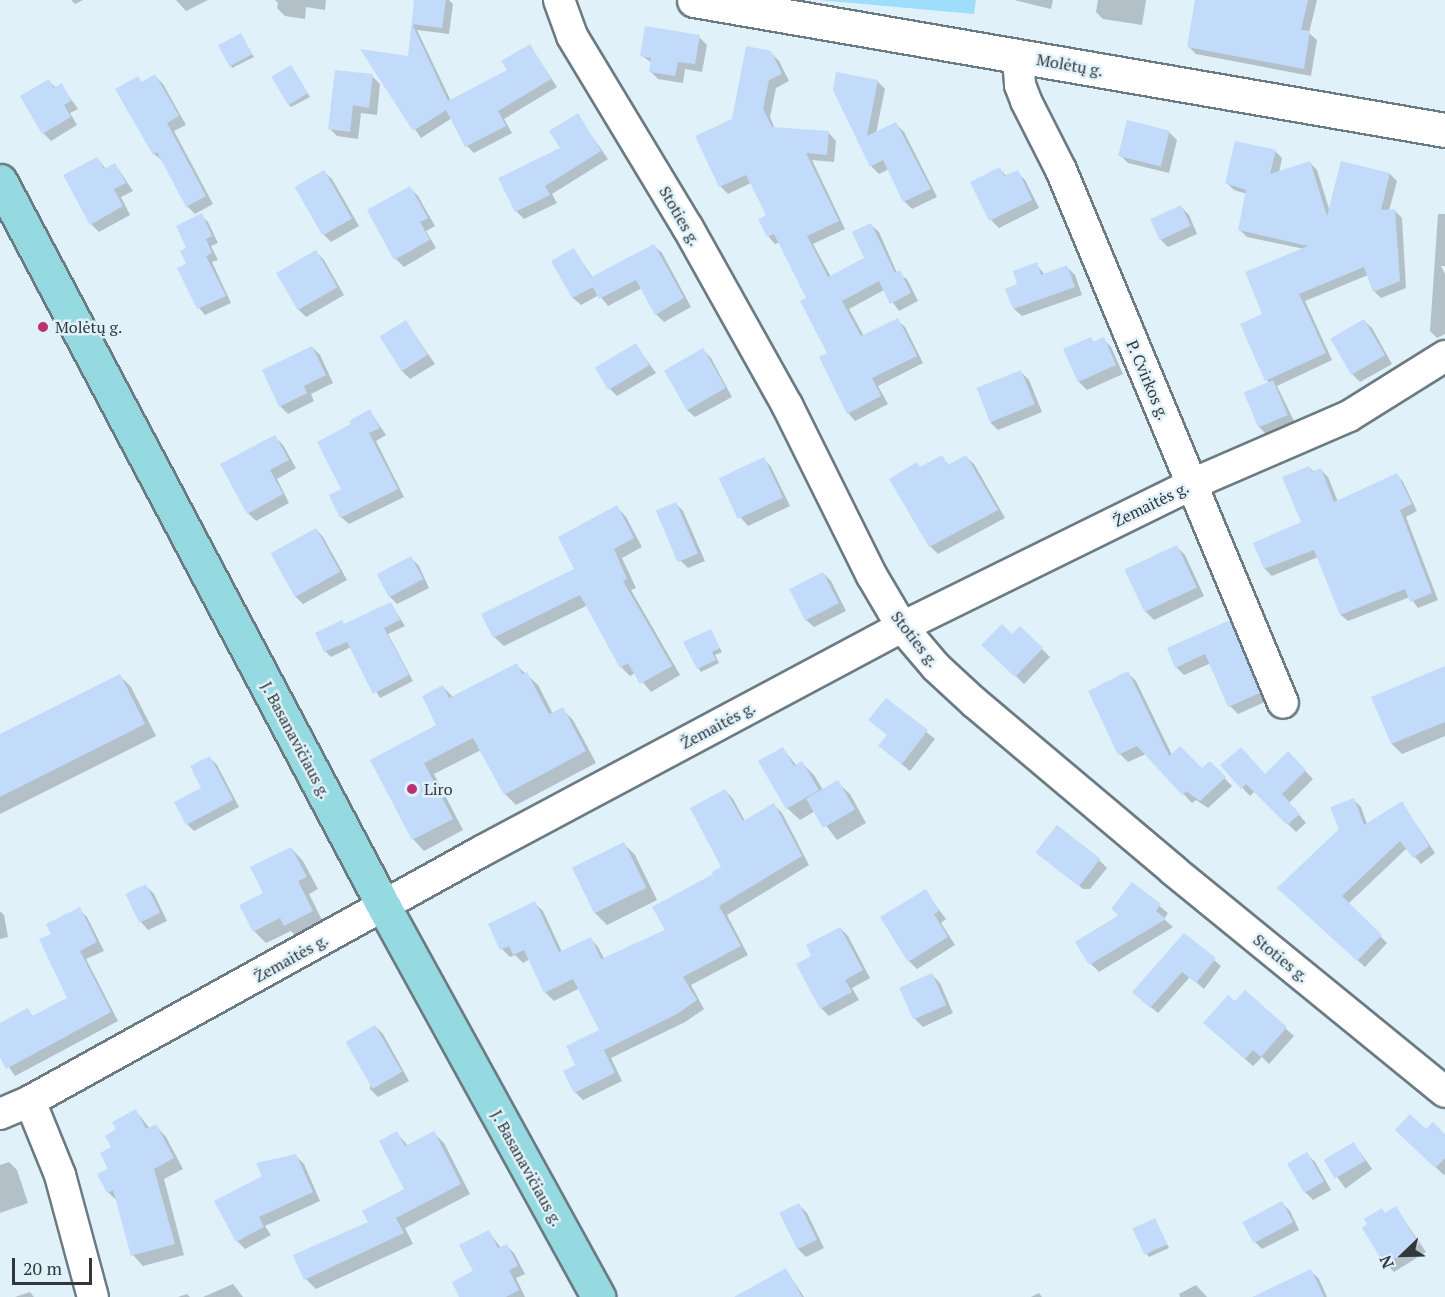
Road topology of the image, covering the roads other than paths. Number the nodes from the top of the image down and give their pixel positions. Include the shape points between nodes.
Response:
1 (559, 0) edge
2 (705, 1) edge
3 (1021, 57) junction
4 (1445, 130) edge
5 (0, 181) edge
6 (1445, 356) edge
7 (1192, 484) junction
8 (902, 627) junction
9 (1283, 704) dead end
10 (384, 907) junction
11 (1445, 1092) edge
12 (30, 1101) junction
13 (0, 1114) edge
14 (93, 1297) edge
15 (598, 1297) edge

1 - 8 street, Stoties g. via 572,36 688,228 781,394 872,576
2 - 3 street, Molėtų g.
3 - 4 street, Molėtų g.
3 - 7 street, P. Cvirkos g. via 1018,70 1023,93 1061,170
5 - 10 main road, J. Basanavičiaus g.
6 - 7 street, Žemaitės g. via 1349,416
7 - 8 street, Žemaitės g.
7 - 9 street, P. Cvirkos g.
8 - 10 street, Žemaitės g.
8 - 11 street, Stoties g. via 936,667 975,703
10 - 12 street, Žemaitės g.
10 - 15 main road, J. Basanavičiaus g.
12 - 13 street, Žemaitės g.
12 - 14 street via 60,1175

